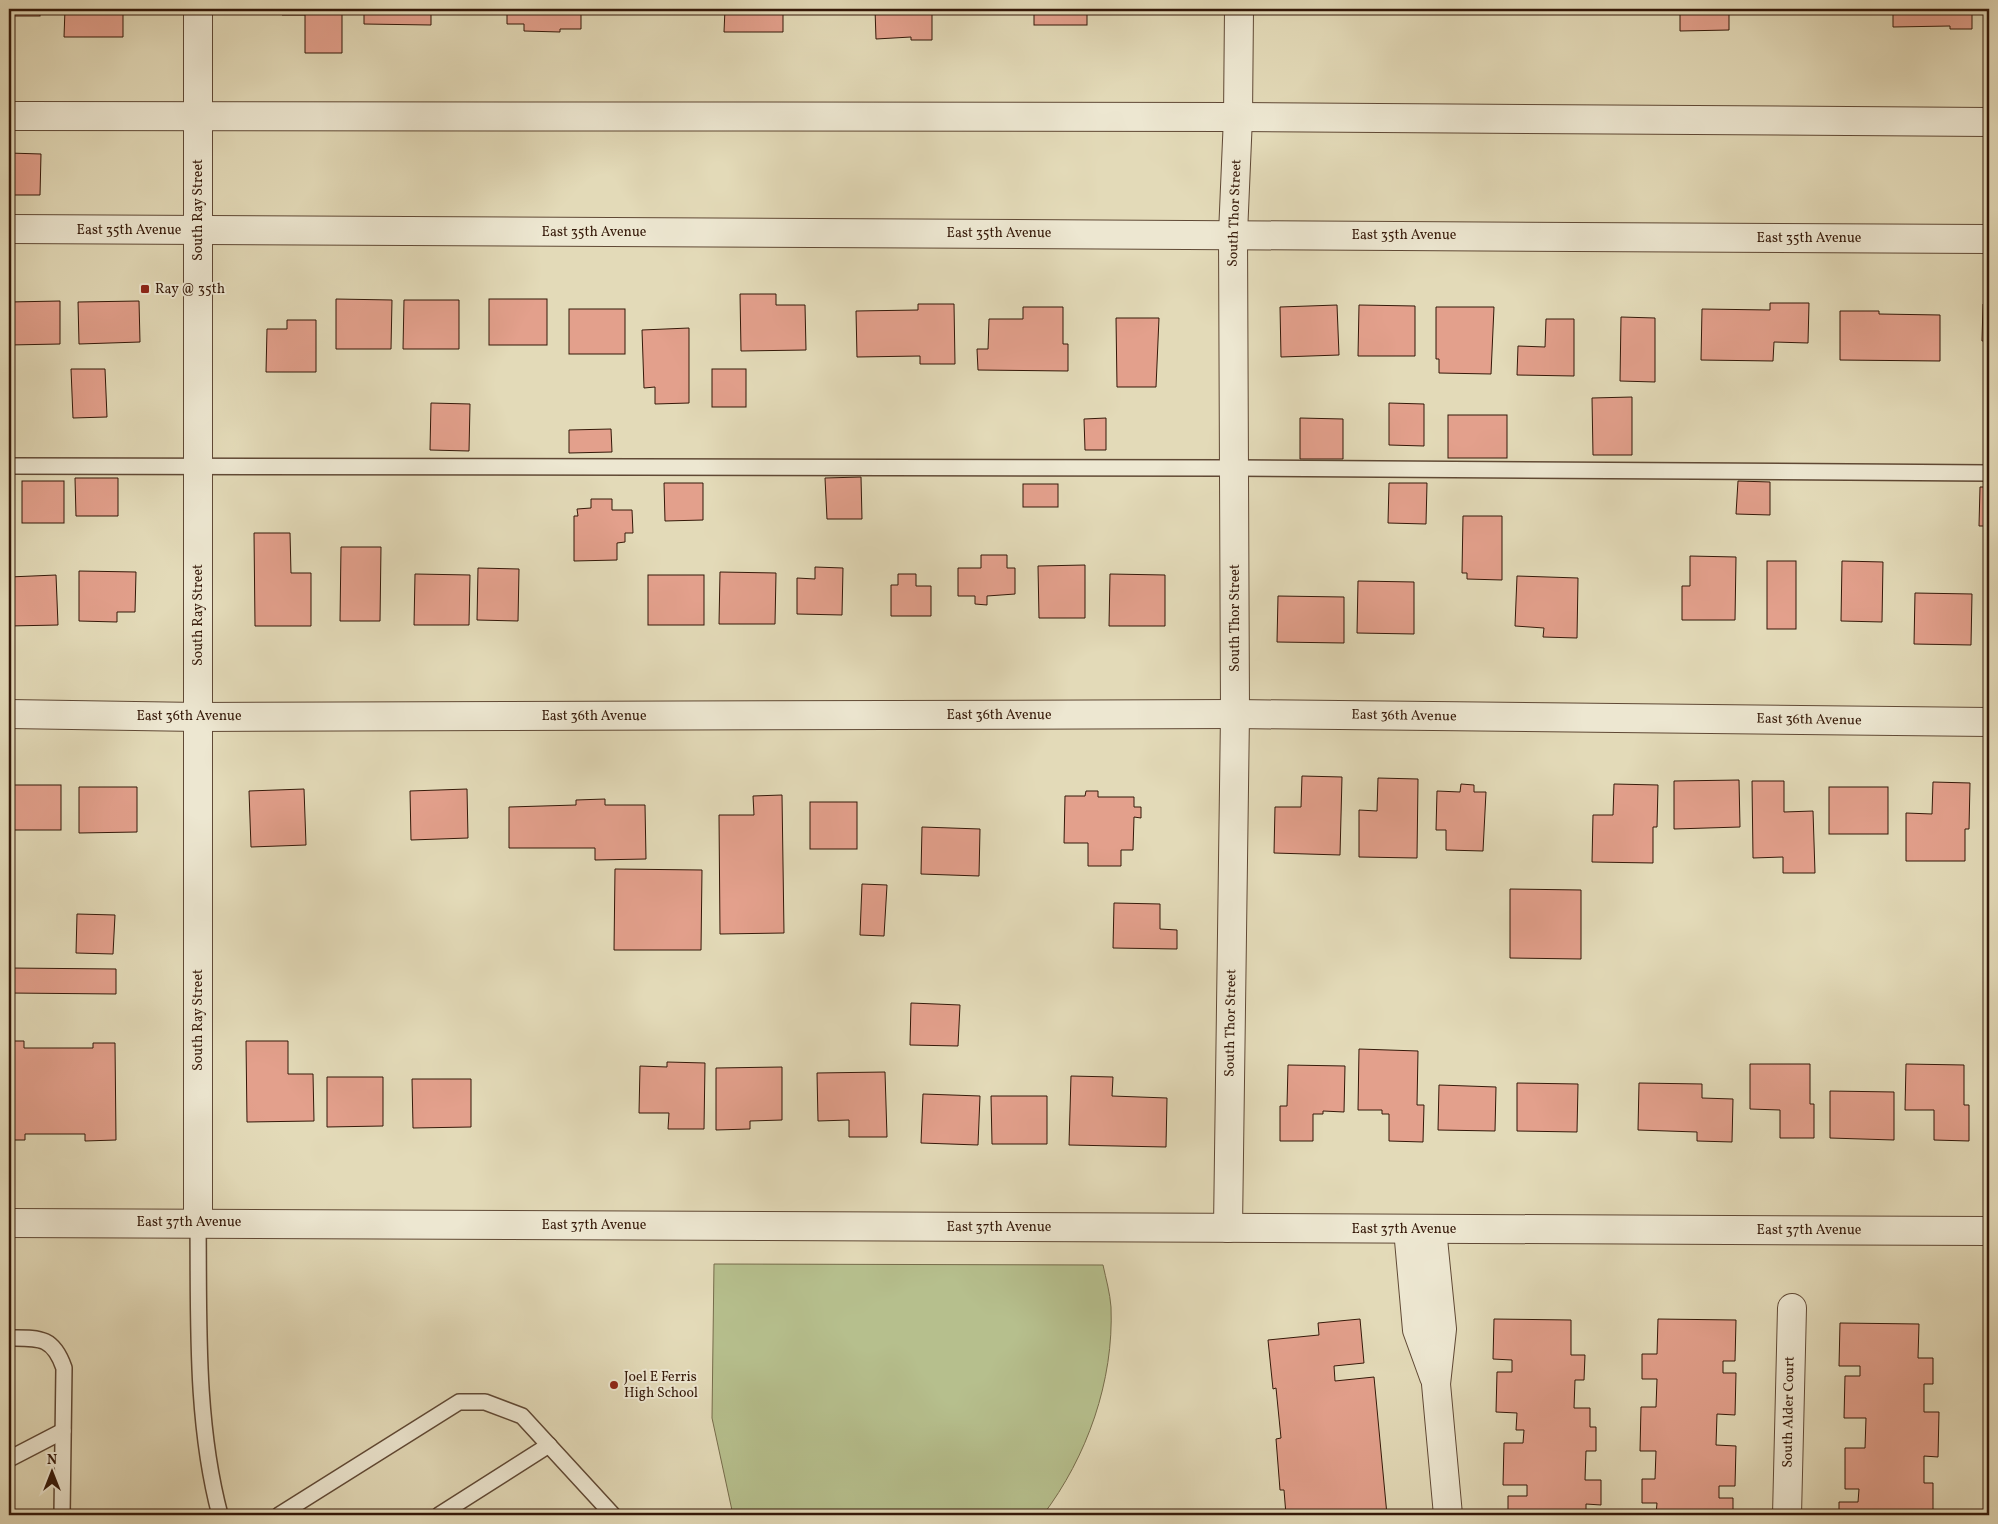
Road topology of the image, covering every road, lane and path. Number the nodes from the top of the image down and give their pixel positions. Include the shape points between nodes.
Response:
1 (198, 9) edge
2 (1239, 9) edge
3 (9, 116) edge
4 (198, 117) junction
5 (1238, 117) junction
6 (1989, 122) edge
7 (9, 229) edge
8 (198, 230) junction
9 (1233, 234) junction
10 (1989, 239) edge
11 (9, 466) edge
12 (198, 467) junction
13 (1234, 468) junction
14 (1989, 473) edge
15 (9, 714) edge
16 (1235, 714) junction
17 (198, 717) junction
18 (1989, 722) edge
19 (198, 1222) junction
20 (9, 1223) edge
21 (1228, 1228) junction
22 (1420, 1229) junction
23 (1989, 1231) edge
24 (1792, 1308) dead end
25 (9, 1338) edge
26 (63, 1432) junction
27 (549, 1445) junction
28 (9, 1459) edge
29 (62, 1515) edge
30 (220, 1515) edge
31 (279, 1515) edge
32 (438, 1515) edge
33 (613, 1515) edge
34 (1448, 1515) edge
35 (1787, 1515) edge

1 - 4 street, South Ray Street
2 - 5 street, South Thor Street
3 - 4 street
4 - 5 street
4 - 8 street, South Ray Street
5 - 6 street
5 - 9 street, South Thor Street
7 - 8 street, East 35th Avenue
8 - 9 street, East 35th Avenue
8 - 12 street, South Ray Street
9 - 10 street, East 35th Avenue
9 - 13 street, South Thor Street
11 - 12 lane
12 - 13 lane
12 - 17 street, South Ray Street
13 - 14 lane
13 - 16 street, South Thor Street
15 - 17 street, East 36th Avenue
16 - 17 street, East 36th Avenue
16 - 18 street, East 36th Avenue
16 - 21 street, South Thor Street
17 - 19 street, South Ray Street
19 - 20 street, East 37th Avenue
19 - 21 street, East 37th Avenue
19 - 30 lane via 200,1365 210,1477
21 - 22 street, East 37th Avenue
22 - 23 street, East 37th Avenue
22 - 34 street via 1417,1330 1436,1384
24 - 35 street, South Alder Court
25 - 26 lane via 50,1342 60,1354 64,1368
26 - 28 lane
26 - 29 lane
27 - 31 lane via 522,1416 485,1402 459,1402
27 - 32 lane
27 - 33 lane

